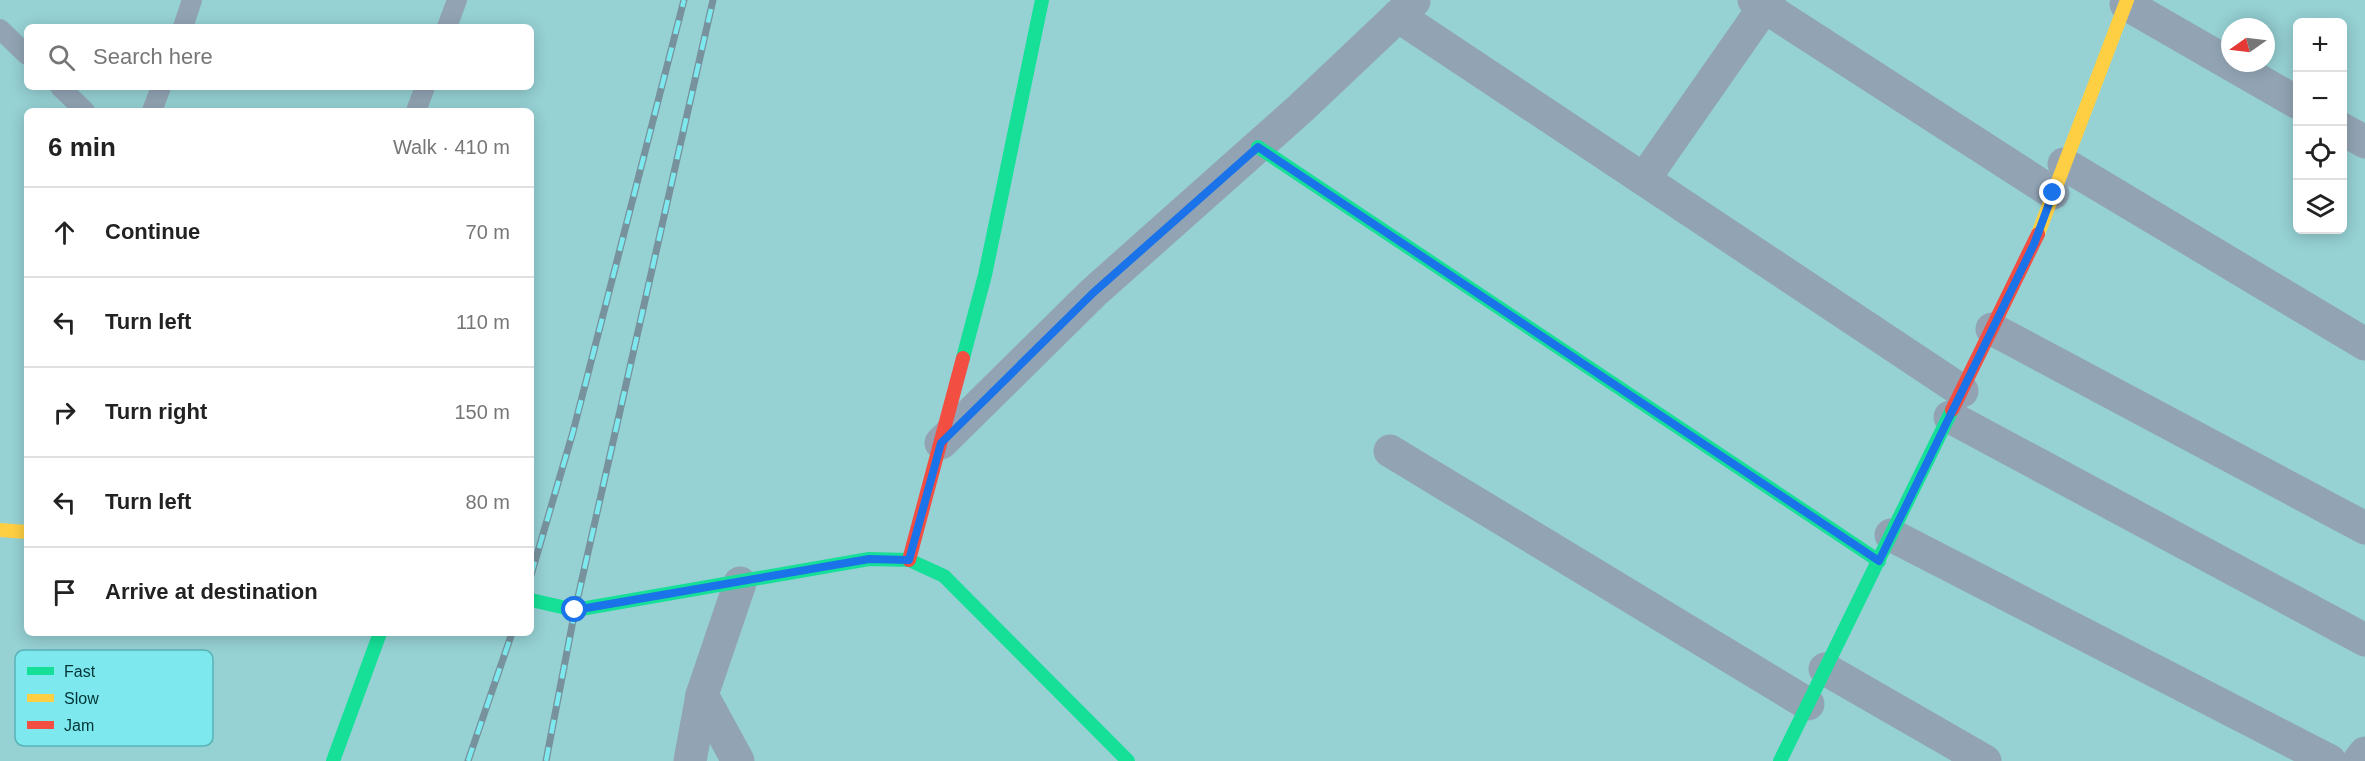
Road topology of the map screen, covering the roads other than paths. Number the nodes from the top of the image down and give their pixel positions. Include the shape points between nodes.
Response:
1 (192, 0) edge
2 (457, 0) edge
3 (1042, 0) edge
4 (1763, 2) edge
5 (2126, 2) edge
6 (1407, 8) edge
7 (184, 24) edge
8 (448, 24) edge
9 (0, 29) edge
10 (24, 52) edge
11 (63, 90) edge
12 (160, 90) edge
13 (424, 90) edge
14 (2293, 100) edge
15 (83, 108) edge
16 (153, 108) edge
17 (417, 108) edge
18 (2347, 131) edge
19 (2365, 142) edge
20 (1258, 147) junction
21 (2059, 178) junction
22 (1644, 179) junction
23 (1992, 329) junction
24 (2365, 344) edge
25 (1956, 404) junction
26 (941, 443) junction
27 (1390, 451) dead end
28 (2365, 528) edge
29 (0, 530) edge
30 (24, 532) edge
31 (1885, 548) junction
32 (909, 560) junction
33 (740, 583) junction
34 (534, 601) edge
35 (379, 636) edge
36 (2365, 640) edge
37 (1825, 669) junction
38 (702, 695) junction
39 (1808, 704) junction
40 (2365, 753) edge
41 (1125, 760) edge
42 (333, 761) edge
43 (690, 761) edge
44 (738, 761) edge
45 (1780, 761) edge
46 (1985, 761) edge
47 (2330, 761) edge
48 (2359, 761) edge

1 - 7 lane
2 - 8 lane
3 - 26 street via 985,275
4 - 21 street
4 - 22 street
5 - 14 street
5 - 21 street
6 - 20 street
6 - 22 street
9 - 10 lane
11 - 15 lane
12 - 16 lane
13 - 17 lane
18 - 19 street
20 - 26 street via 1093,293
20 - 31 street
21 - 23 street via 2034,244
21 - 24 street
22 - 25 street
23 - 25 street
23 - 28 street
25 - 31 street
25 - 36 street
26 - 32 street
27 - 39 street
29 - 30 street
31 - 37 street
31 - 47 street
32 - 33 street via 869,559
32 - 41 street via 944,576
33 - 34 street via 575,610
33 - 38 street
35 - 42 street
37 - 39 street
37 - 46 street
38 - 43 street
38 - 44 street
39 - 45 street
40 - 48 street

